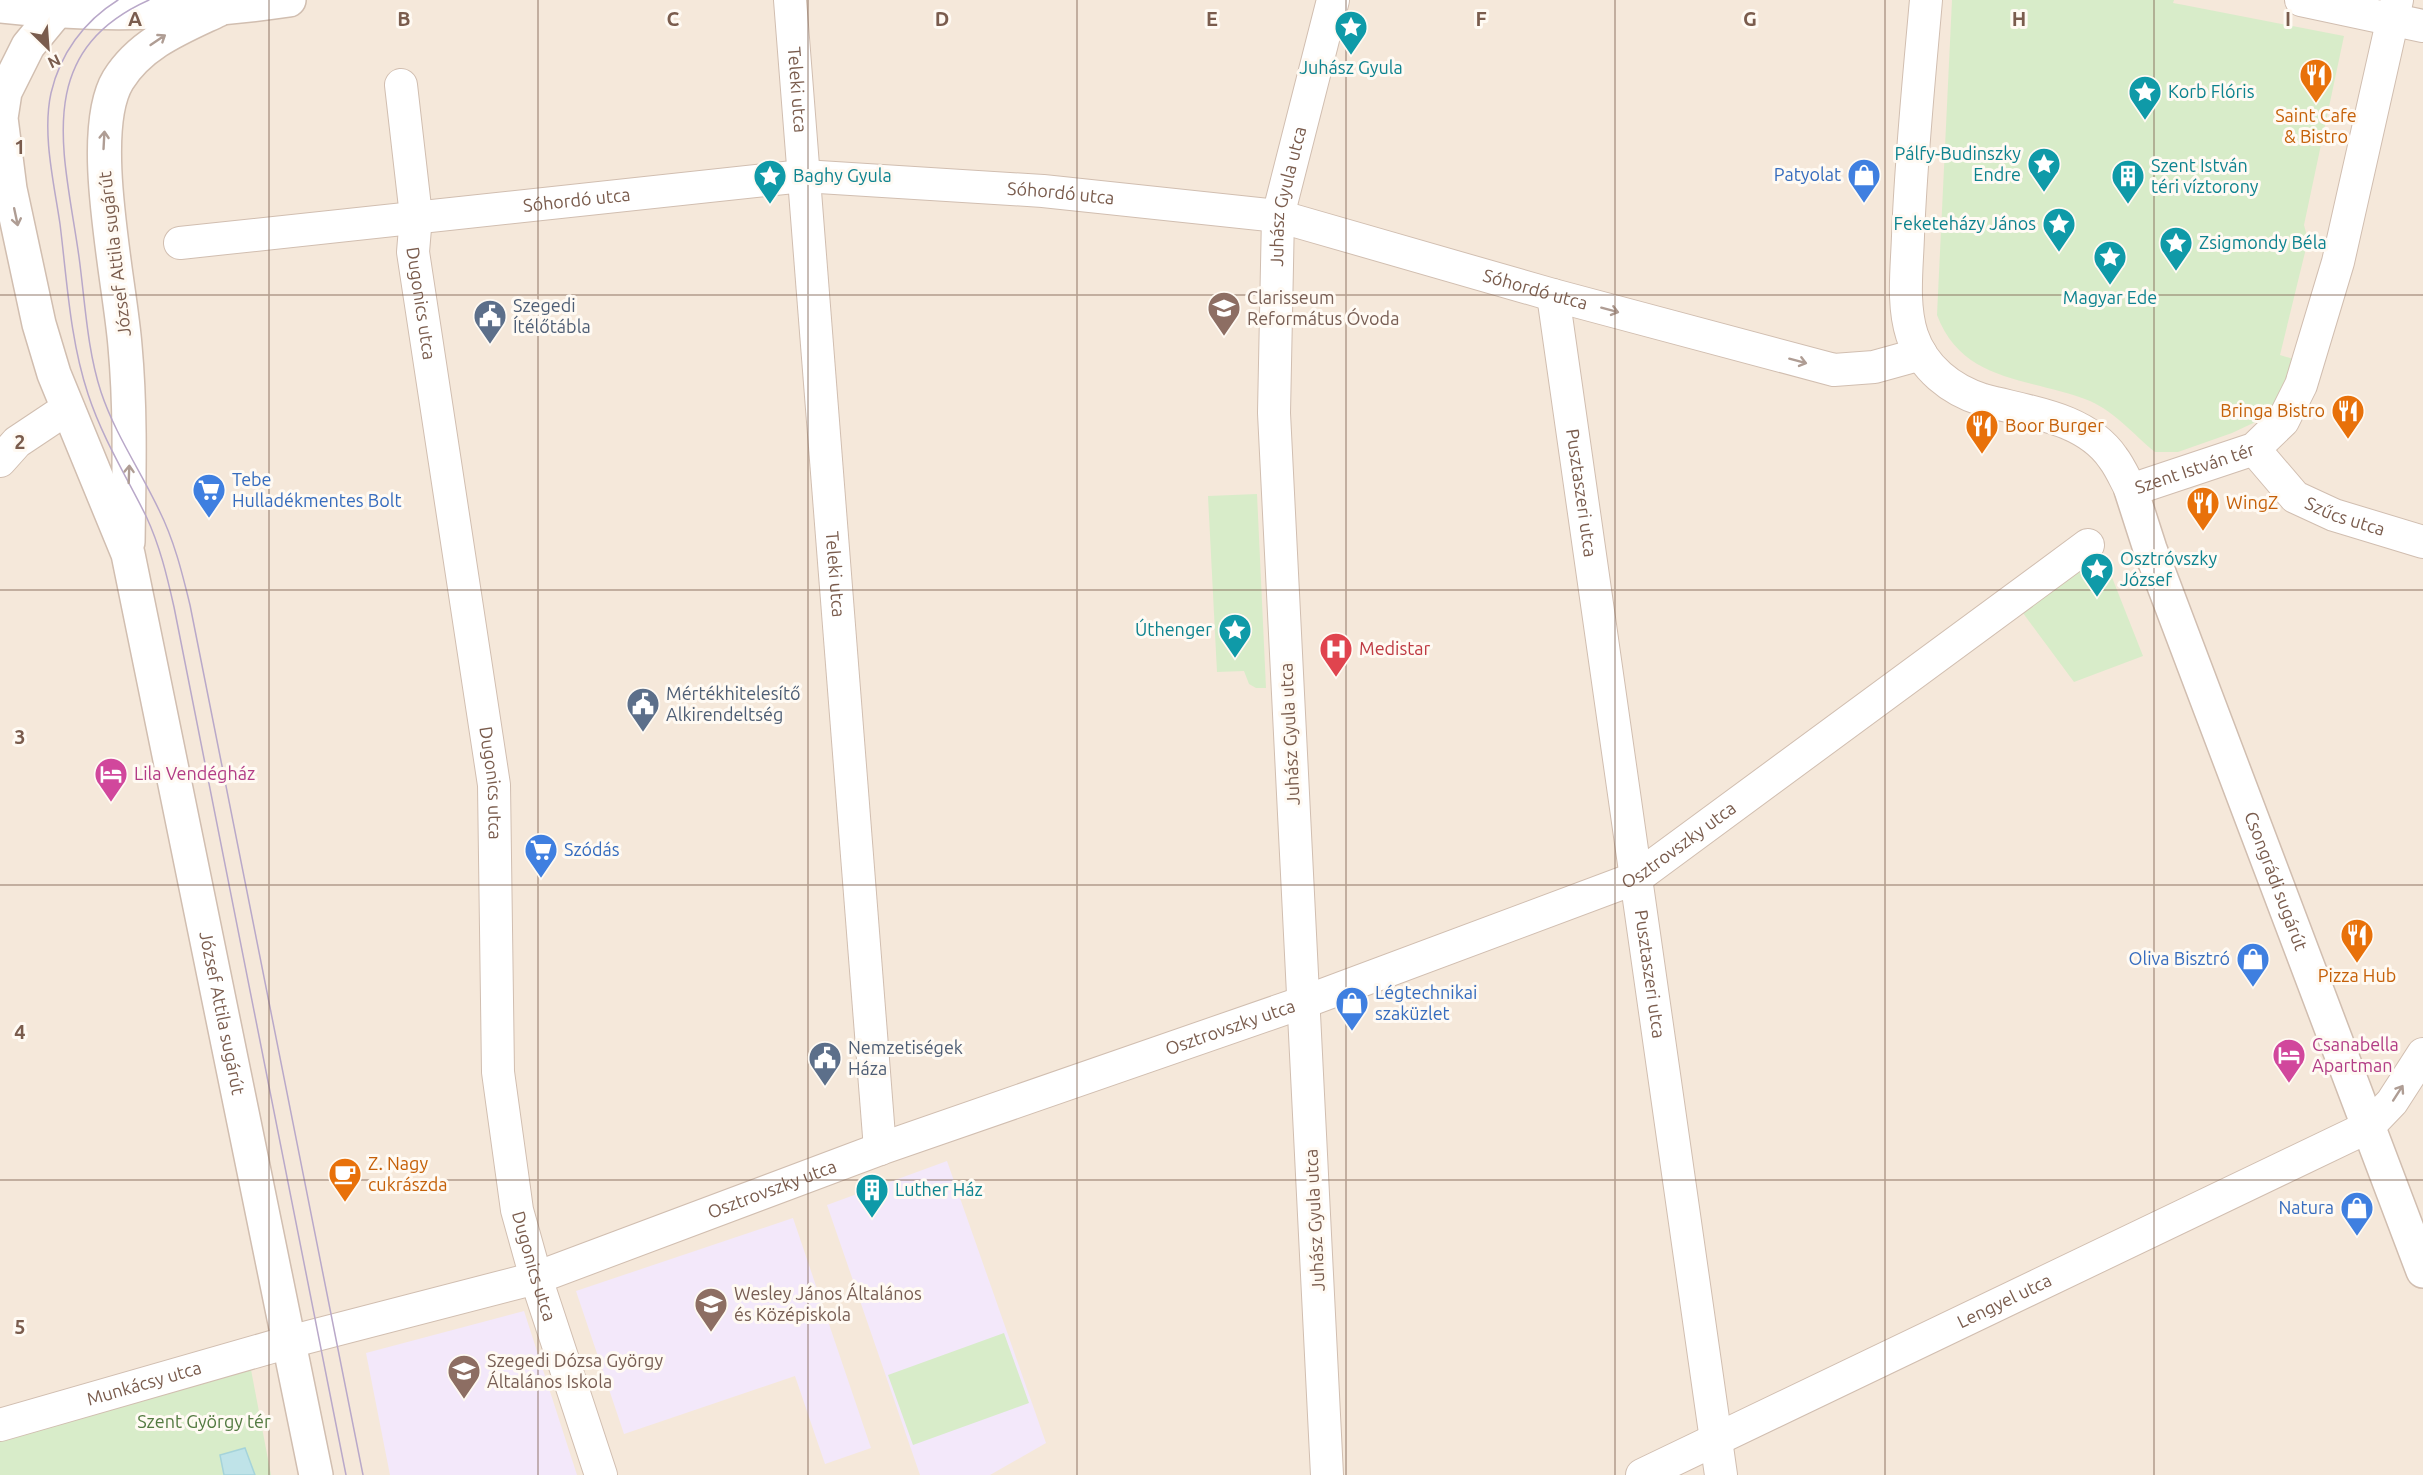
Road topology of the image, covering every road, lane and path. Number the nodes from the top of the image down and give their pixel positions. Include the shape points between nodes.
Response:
1 (289, 0) edge
2 (790, 0) edge
3 (1333, 0) edge
4 (1926, 0) edge
5 (2301, 0) edge
6 (0, 6) edge
7 (64, 6) edge
8 (105, 6) edge
9 (218, 10) junction
10 (2394, 10) edge
11 (2423, 26) edge
12 (117, 81) junction
13 (401, 85) dead end
14 (1, 116) edge
15 (803, 176) junction
16 (416, 216) junction
17 (1278, 216) junction
18 (180, 243) dead end
19 (1553, 296) junction
20 (1921, 354) junction
21 (68, 408) junction
22 (2254, 449) junction
23 (0, 461) edge
24 (2131, 490) junction
25 (2423, 542) edge
26 (2088, 544) dead end
27 (128, 554) junction
28 (1636, 878) junction
29 (1304, 1002) junction
30 (2423, 1054) edge
31 (2368, 1127) junction
32 (880, 1149) junction
33 (2423, 1270) edge
34 (536, 1278) junction
35 (289, 1342) junction
36 (0, 1425) edge
37 (1716, 1440) junction
38 (316, 1475) edge
39 (601, 1475) edge
40 (1327, 1475) edge
41 (1642, 1475) edge
42 (1721, 1475) edge

1 - 9 street
2 - 15 street, Teleki utca
3 - 17 street, Juhász Gyula utca
4 - 20 street, Szent István tér via 1911,160 1906,296 1912,334
5 - 10 street
6 - 7 street
7 - 8 street
7 - 14 street, József Attila sugárút via 28,46 15,68
8 - 9 street
8 - 12 street via 124,34 126,48
12 -> 9 street, József Attila sugárút via 137,56 159,38
10 - 11 street
10 - 22 street, Szent István tér via 2343,240 2308,362 2283,421
27 -> 12 street, József Attila sugárút via 128,386 104,159 106,119
13 - 16 street, Dugonics utca
14 -> 21 street, József Attila sugárút via 10,189 39,324
15 - 16 street, Sóhordó utca
15 - 17 street, Sóhordó utca via 1043,191
15 - 32 street, Teleki utca
16 - 18 street, Sóhordó utca
16 - 34 street, Dugonics utca via 413,252 494,785 498,1072 517,1210
17 - 19 street, Sóhordó utca
17 - 29 street, Juhász Gyula utca via 1274,413
19 -> 20 street, Sóhordó utca via 1834,370 1874,367
19 - 28 street, Pusztaszeri utca
20 - 24 street, Szent István tér via 1956,389 2078,428 2113,457
21 - 23 street via 17,442
21 - 27 street, József Attila sugárút
22 - 24 street, Szent István tér
22 - 25 street, Szűcs utca via 2295,497 2334,515
24 - 31 street, Csongrádi sugárút
26 - 28 street, Osztrovszky utca
27 - 35 street, József Attila sugárút
28 - 29 street, Osztrovszky utca
28 - 37 street, Pusztaszeri utca
29 - 32 street, Osztrovszky utca
29 - 40 street, Juhász Gyula utca
31 -> 30 street via 2392,1102
31 - 33 street, Csongrádi sugárút
31 - 37 street, Lengyel utca
32 - 34 street, Osztrovszky utca
34 - 35 street, Osztrovszky utca
34 - 39 street, Dugonics utca
35 - 36 street, Munkácsy utca
35 - 38 street, József Attila sugárút
37 - 41 street, Lengyel utca
37 - 42 street, Pusztaszeri utca

